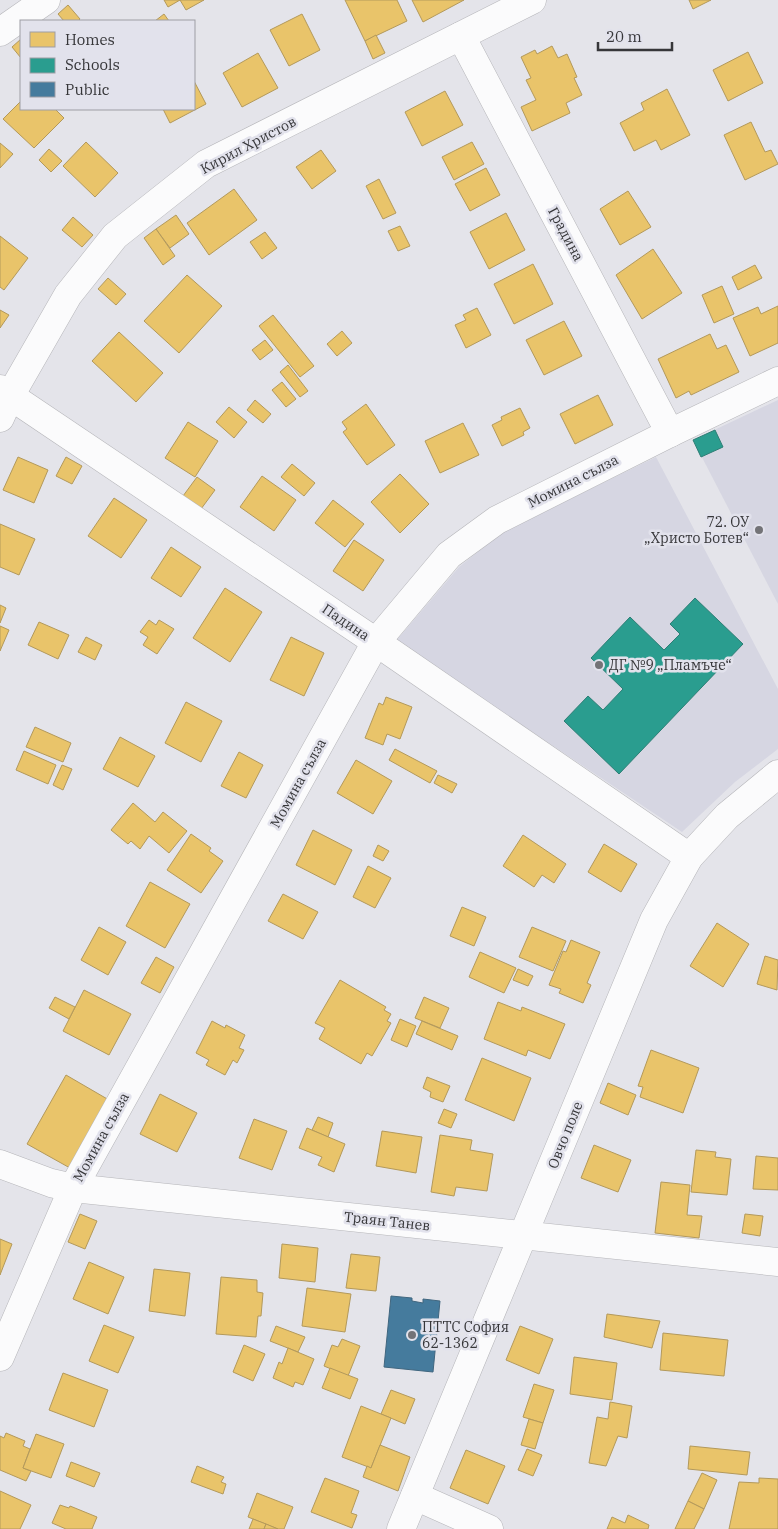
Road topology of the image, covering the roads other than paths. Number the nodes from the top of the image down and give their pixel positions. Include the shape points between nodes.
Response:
1 (46, 0) edge
2 (532, 0) edge
3 (0, 32) edge
4 (461, 36) junction
5 (778, 381) edge
6 (3, 401) edge
7 (670, 433) junction
8 (376, 642) junction
9 (778, 774) edge
10 (689, 857) junction
11 (0, 1164) edge
12 (74, 1188) junction
13 (523, 1236) junction
14 (778, 1262) edge
15 (0, 1358) edge
16 (415, 1496) junction
17 (401, 1529) edge
18 (489, 1529) edge

1 - 3 street
2 - 4 street, Кирил Христов
4 - 6 street, Кирил Христов via 206,164 115,236 68,295
4 - 7 street, Градина
5 - 7 street, Момина сълза
6 - 8 street, Падина
7 - 8 street, Момина сълза via 497,520 449,555
8 - 10 street, Падина
8 - 12 street, Момина сълза
9 - 10 street, Овчо поле via 727,816
10 - 13 street, Овчо поле via 654,920
11 - 12 street, Траян Танев
12 - 13 street, Траян Танев
12 - 15 street, Момина сълза
13 - 14 street, Траян Танев
13 - 16 street, Овчо поле
16 - 17 street, Овчо поле
16 - 18 street

